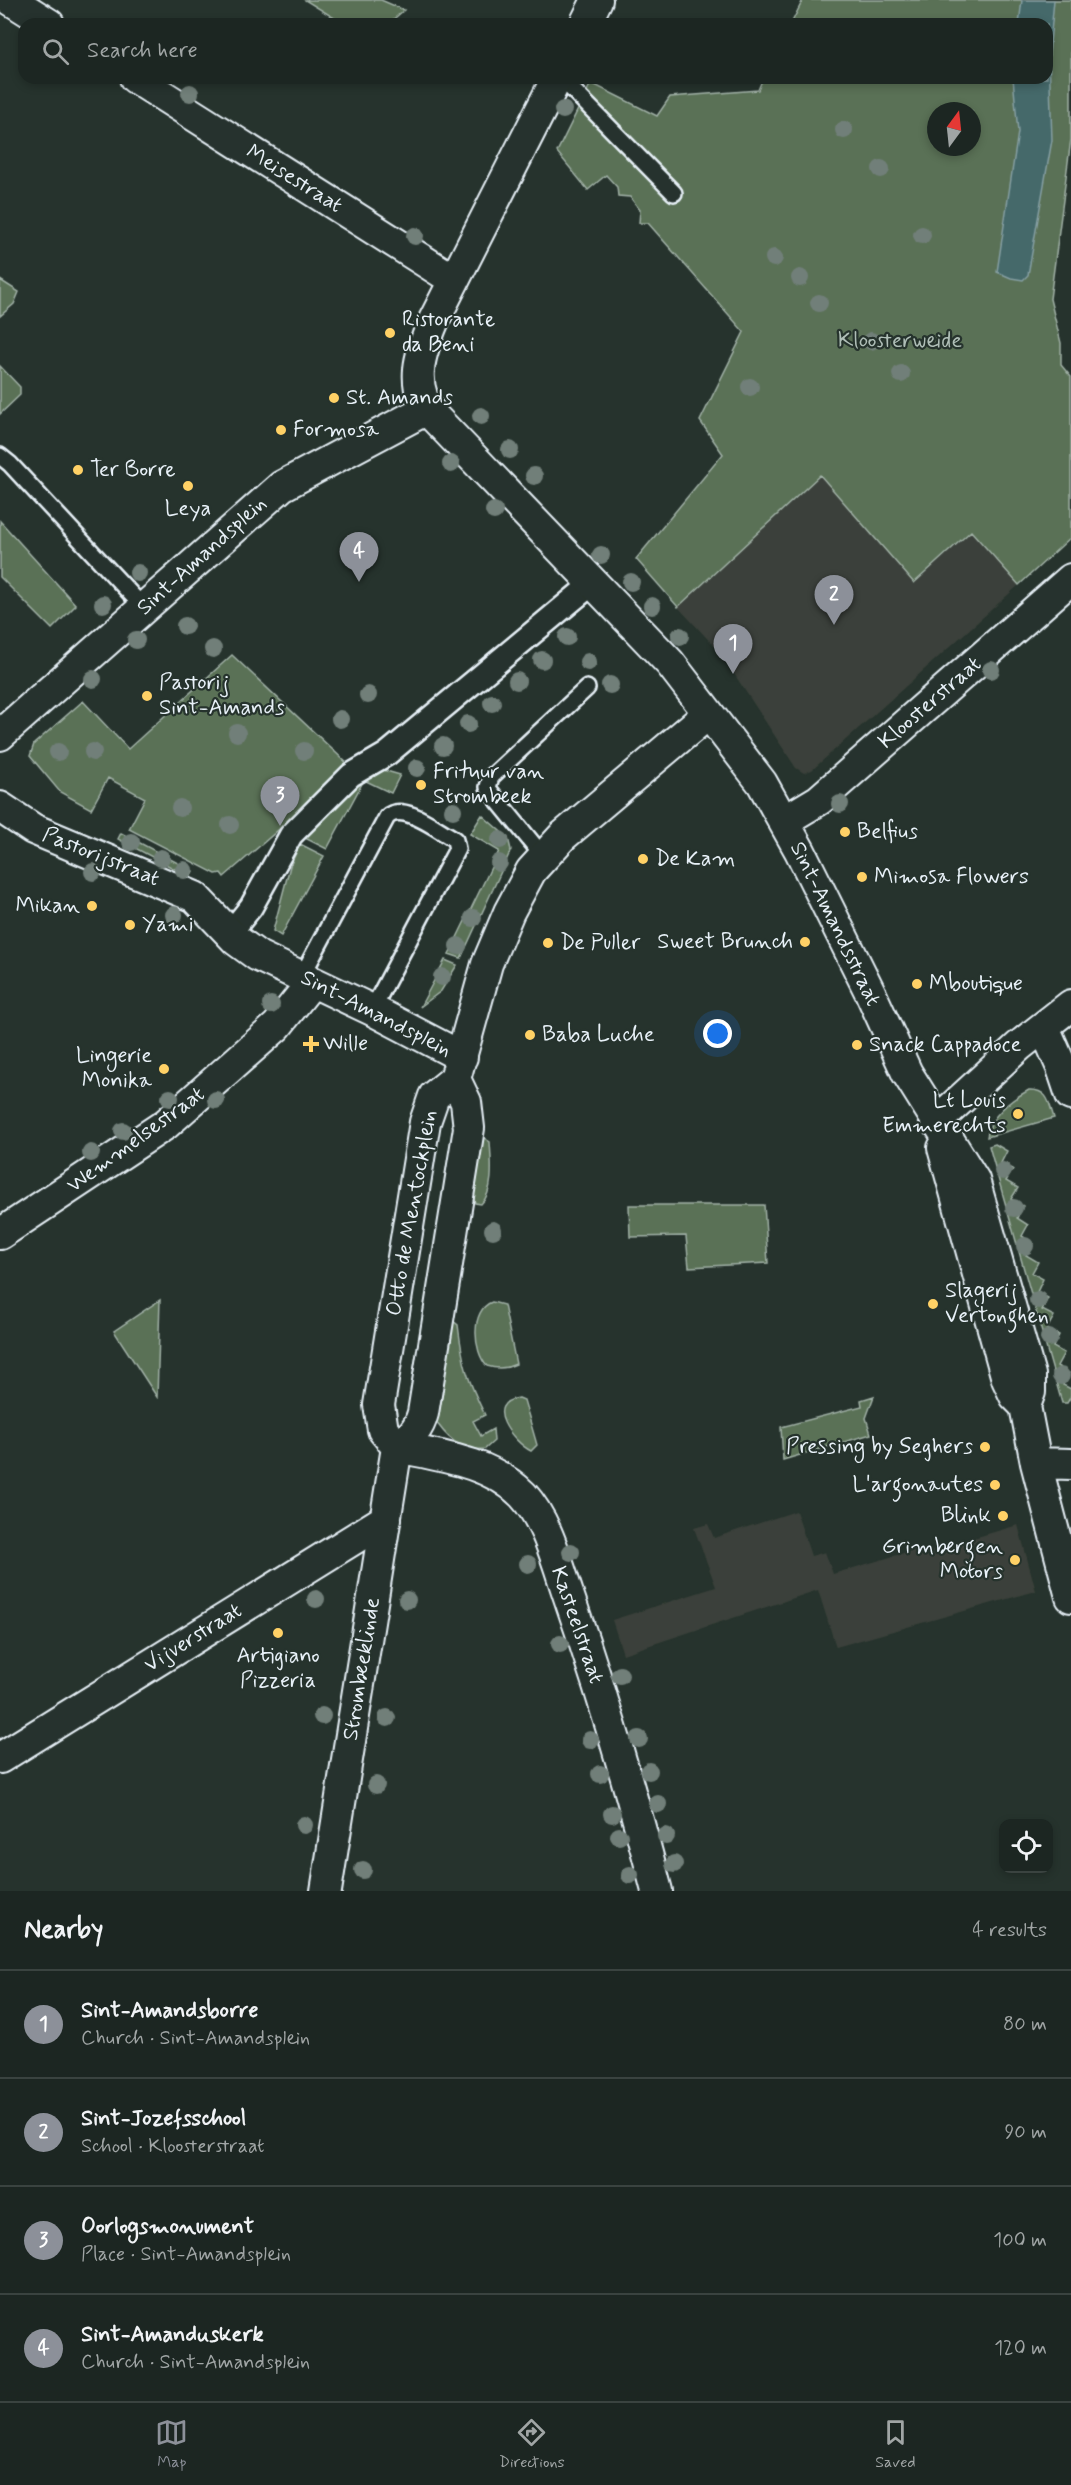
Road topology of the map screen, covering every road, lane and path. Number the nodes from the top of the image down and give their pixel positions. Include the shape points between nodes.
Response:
1 (11, 0) edge
2 (597, 0) edge
3 (40, 18) edge
4 (588, 18) edge
5 (144, 84) edge
6 (556, 84) edge
7 (565, 84) edge
8 (674, 193) dead end
9 (454, 280) junction
10 (427, 409) junction
11 (0, 456) edge
12 (1071, 579) edge
13 (594, 582) junction
14 (144, 608) junction
15 (587, 688) dead end
16 (708, 714) junction
17 (0, 735) edge
18 (0, 807) edge
19 (784, 821) junction
20 (543, 856) junction
21 (204, 904) joint
22 (230, 933) junction
23 (307, 979) junction
24 (1071, 1005) edge
25 (372, 1010) junction
26 (1044, 1027) junction
27 (459, 1068) junction
28 (1071, 1095) edge
29 (936, 1122) junction
30 (0, 1234) edge
31 (397, 1447) junction
32 (1036, 1462) junction
33 (1071, 1464) edge
34 (386, 1520) junction
35 (1071, 1597) edge
36 (0, 1758) edge
37 (326, 1891) edge
38 (657, 1891) edge

1 - 3 street
2 - 4 street
5 - 9 street, Meisestraat
6 - 9 street
7 - 8 lane
9 - 10 street via 424,344 418,368 417,381
10 - 13 street
10 - 14 street, Sint-Amandsplein via 282,486
11 - 14 lane
12 - 19 street, Kloosterstraat via 819,800
13 - 16 street via 670,663
13 - 22 street via 387,754 351,775 291,834 251,906
14 - 17 street, Sint-Amandsplein
15 - 20 lane via 489,781 490,791
16 - 19 street via 762,783
16 - 20 street, Sint-Amandsplein
18 - 21 street, Pastorijstraat via 33,829 176,888
19 - 29 street, Sint-Amandsstraat via 908,1074
20 - 27 street, Sint-Amandsplein via 521,886 495,942
21 - 22 street, Sint-Amandsplein
22 - 23 street, Sint-Amandsplein via 258,956
23 - 25 street, Sint-Amandsplein
23 - 25 lane via 387,817 395,811 405,812 451,837 457,849
23 - 30 street, Wemmelsestraat via 277,1026 166,1124
24 - 26 street
25 - 27 street, Sint-Amandsplein
26 - 28 street
26 - 29 street
27 - 31 street, Otto de Mentockplein via 468,1114 466,1151 423,1413 414,1433
27 - 31 street, Otto de Mentockplein via 434,1096 424,1122 380,1394 380,1420 387,1437
29 - 32 street, Sint-Amandsstraat via 974,1180 1030,1376 1025,1406
31 - 34 street, Strombeeklinde
31 - 38 street, Kasteelstraat via 487,1471 523,1496 539,1518 604,1701
32 - 33 street
32 - 35 street, Sint-Amandsstraat
34 - 36 street, Vijverstraat
34 - 37 street, Strombeeklinde

